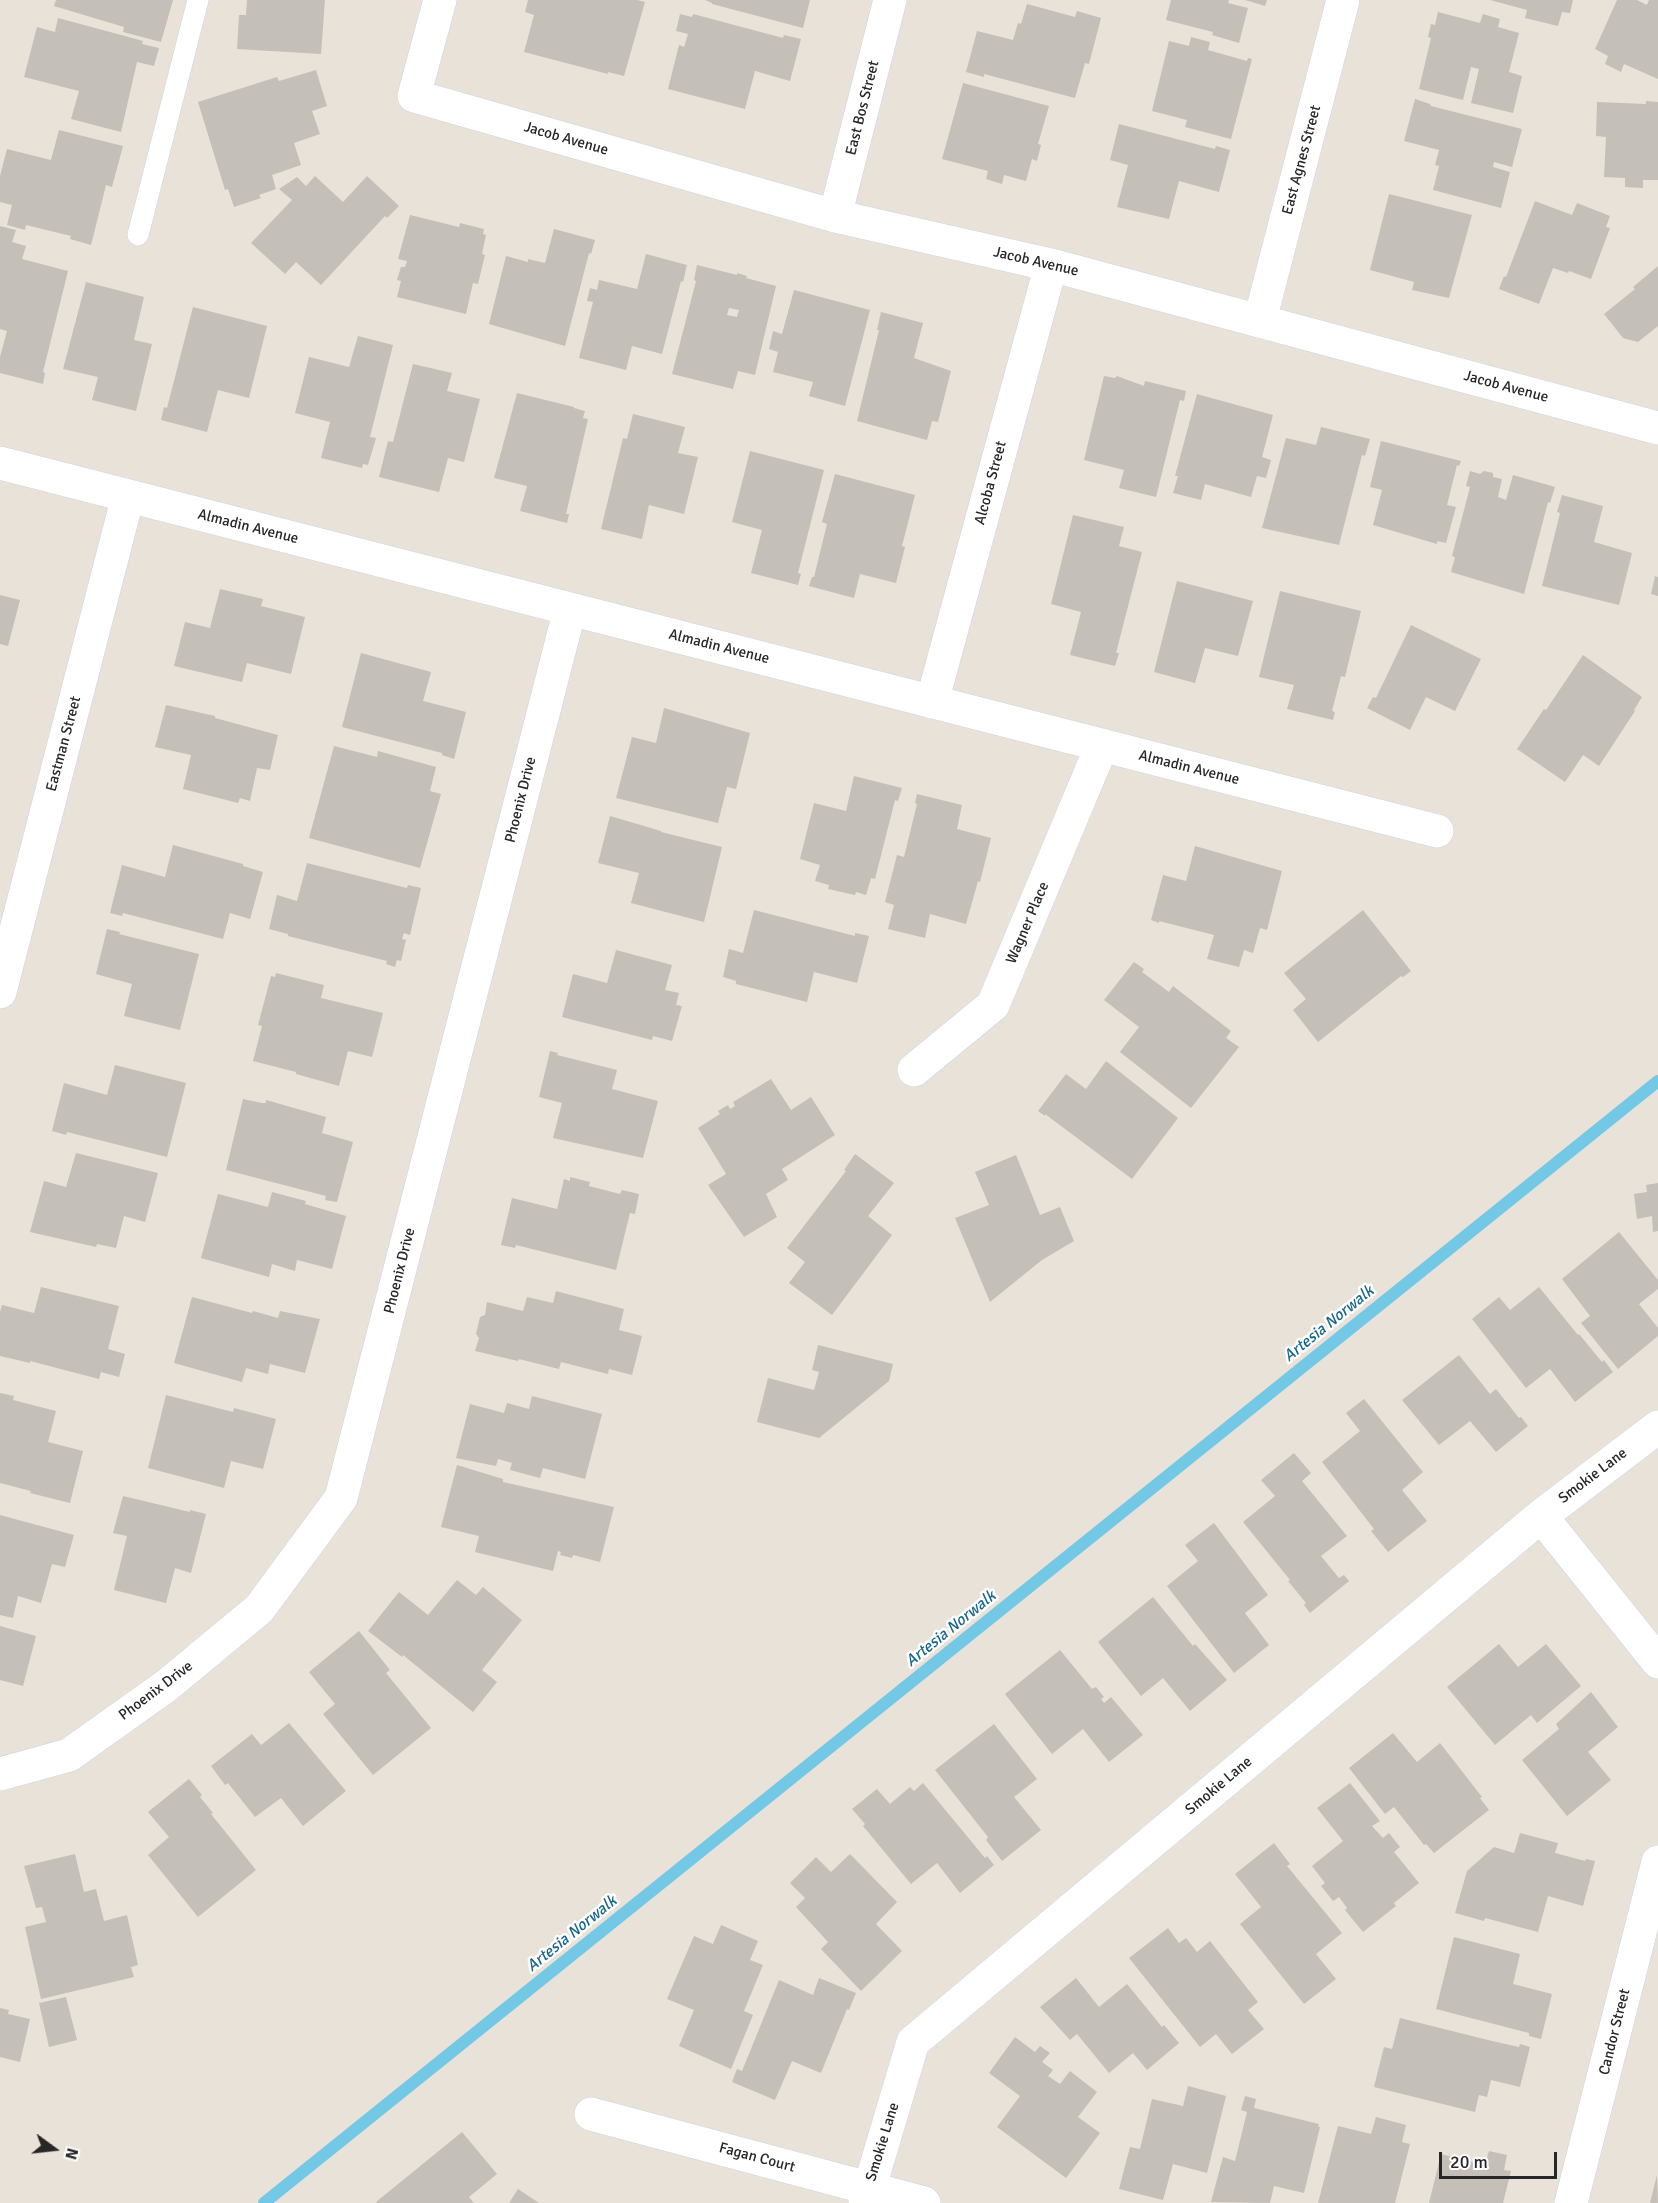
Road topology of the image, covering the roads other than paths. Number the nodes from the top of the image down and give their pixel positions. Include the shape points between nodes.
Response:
1 (198, 0) edge
2 (440, 0) edge
3 (890, 0) edge
4 (1343, 0) edge
5 (835, 216) junction
6 (138, 235) dead end
7 (1051, 265) junction
8 (1260, 320) junction
9 (1658, 428) edge
10 (0, 463) edge
11 (128, 496) junction
12 (570, 609) junction
13 (932, 702) junction
14 (1102, 745) junction
15 (1437, 831) dead end
16 (0, 992) edge
17 (914, 1070) dead end
18 (1658, 1427) edge
19 (1541, 1516) junction
20 (1658, 1662) edge
21 (0, 1774) edge
22 (1658, 1862) edge
23 (591, 2114) dead end
24 (867, 2195) edge
25 (924, 2203) edge
26 (1571, 2203) edge

1 - 6 lane
2 - 5 street, Jacob Avenue via 414,96
3 - 5 street, East Bos Street
4 - 8 street, East Agnes Street
5 - 7 street, Jacob Avenue
7 - 8 street, Jacob Avenue
7 - 13 street, Alcoba Street
8 - 9 street, Jacob Avenue
10 - 11 street, Almadin Avenue
11 - 12 street, Almadin Avenue
11 - 16 street, Eastman Street
12 - 13 street, Almadin Avenue
12 - 21 street, Phoenix Drive via 341,1498 259,1609 166,1686 69,1755
13 - 14 street, Almadin Avenue
14 - 15 street, Almadin Avenue
14 - 17 street, Wagner Place via 993,1005
18 - 19 street, Smokie Lane
19 - 20 street
19 - 24 street, Smokie Lane via 913,2042
22 - 26 street, Candor Street
23 - 24 street, Fagan Court
24 - 25 street, Fagan Court

